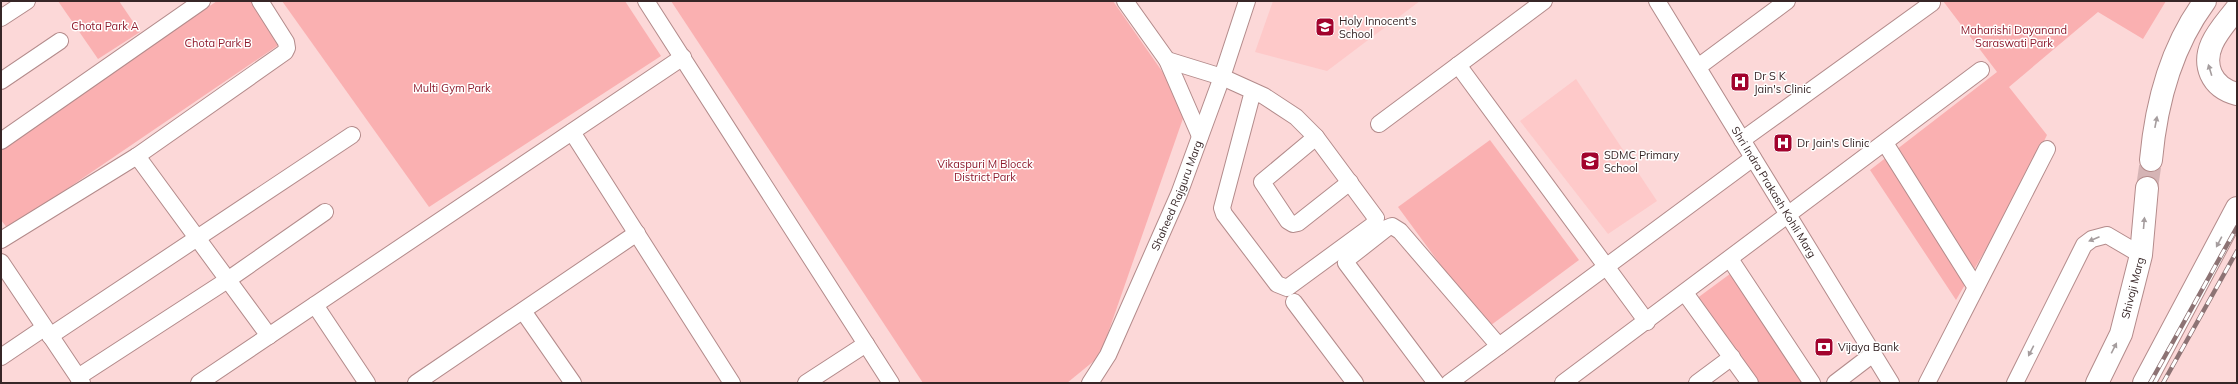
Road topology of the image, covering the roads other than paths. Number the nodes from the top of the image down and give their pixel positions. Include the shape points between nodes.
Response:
1 (27, 1) edge
2 (202, 1) edge
3 (260, 1) edge
4 (646, 1) edge
5 (1125, 1) edge
6 (1247, 1) edge
7 (1544, 1) edge
8 (1787, 1) edge
9 (2205, 1) edge
10 (1660, 2) edge
11 (1932, 3) dead end
12 (2237, 8) edge
13 (1, 18) edge
14 (60, 41) dead end
15 (684, 57) junction
16 (1167, 60) junction
17 (1458, 65) junction
18 (1698, 67) junction
19 (1981, 70) dead end
20 (1222, 76) junction
21 (1, 81) edge
22 (1253, 91) junction
23 (2237, 94) edge
24 (1379, 124) dead end
25 (572, 132) junction
26 (352, 135) dead end
27 (1200, 136) junction
28 (1316, 137) junction
29 (1742, 140) junction
30 (1, 141) edge
31 (1885, 143) junction
32 (2047, 149) dead end
33 (137, 156) junction
34 (1753, 158) junction
35 (2151, 160) tunnel mouth
36 (1350, 182) junction
37 (2147, 188) tunnel mouth
38 (2237, 208) edge
39 (325, 212) dead end
40 (1789, 215) junction
41 (637, 233) junction
42 (197, 238) junction
43 (1, 240) edge
44 (2141, 255) junction
45 (1730, 259) junction
46 (1, 262) edge
47 (1605, 267) junction
48 (229, 279) junction
49 (1975, 286) junction
50 (1686, 293) junction
51 (1294, 302) dead end
52 (315, 305) junction
53 (523, 311) junction
54 (1646, 322) junction
55 (47, 332) junction
56 (269, 336) junction
57 (866, 344) junction
58 (1499, 346) junction
59 (1873, 354) junction
60 (1, 357) edge
61 (1732, 357) junction
62 (80, 380) edge
63 (199, 383) edge
64 (367, 383) edge
65 (416, 383) edge
66 (573, 383) edge
67 (732, 383) edge
68 (806, 383) edge
69 (891, 383) edge
70 (1090, 383) edge
71 (1355, 383) edge
72 (1436, 383) edge
73 (1449, 383) edge
74 (1563, 383) edge
75 (1697, 383) edge
76 (1750, 383) edge
77 (1812, 383) edge
78 (1835, 383) edge
79 (1891, 383) edge
80 (1927, 383) edge
81 (2015, 383) edge
82 (2097, 383) edge
83 (2144, 383) edge

1 - 13 street
2 - 30 street
3 - 33 street via 286,42 286,50
4 - 15 street
5 - 16 street
6 - 20 street, Shaheed Rajguru Marg
7 - 17 street
8 - 18 street
35 -> 9 main road via 2166,79 2188,29
10 - 18 street, Shri Indra Prakash Kohli Marg
11 - 29 street
23 -> 12 main road via 2216,82 2207,59 2213,39
14 - 21 street
15 - 25 street
15 - 57 street
16 - 20 street
16 - 27 street
17 - 24 street
17 - 47 street
18 - 29 street, Shri Indra Prakash Kohli Marg
19 - 31 street
20 - 22 street
20 - 27 street, Shaheed Rajguru Marg
22 - 28 street via 1280,106
22 - 36 street via 1222,208 1277,284 1287,288 1292,285 1373,224 1376,218
25 - 41 street
25 - 52 street
26 - 42 street
27 - 70 street, Shaheed Rajguru Marg via 1179,194 1108,355
28 - 36 street
28 - 36 street via 1262,182 1288,221 1298,223
29 - 34 street, Shri Indra Prakash Kohli Marg
31 - 40 street
31 - 49 street
32 - 49 street
33 - 42 street
33 - 43 street
34 - 40 street, Shri Indra Prakash Kohli Marg
34 - 47 street
44 -> 37 main road, Shivaji Marg
38 -> 83 main road
39 - 48 street
40 - 45 street
40 - 59 street, Shri Indra Prakash Kohli Marg
41 - 53 street
41 - 67 street
42 - 48 street
42 - 55 street
44 -> 81 street via 2107,235 2092,239 2084,245
82 -> 44 main road, Shivaji Marg via 2121,334
45 - 50 street
45 - 77 street
46 - 55 street
47 - 54 street
47 - 58 street
48 - 56 street
48 - 62 street
49 - 80 street
50 - 54 street
50 - 61 street
51 - 71 street
52 - 56 street
52 - 64 street
53 - 65 street
53 - 66 street
54 - 74 street
55 - 60 street
55 - 62 street
56 - 63 street
57 - 68 street
57 - 69 street
58 - 72 street via 1400,230 1392,226 1387,228 1346,263
58 - 73 street
59 - 78 street
59 - 79 street, Shri Indra Prakash Kohli Marg
61 - 75 street
61 - 76 street

